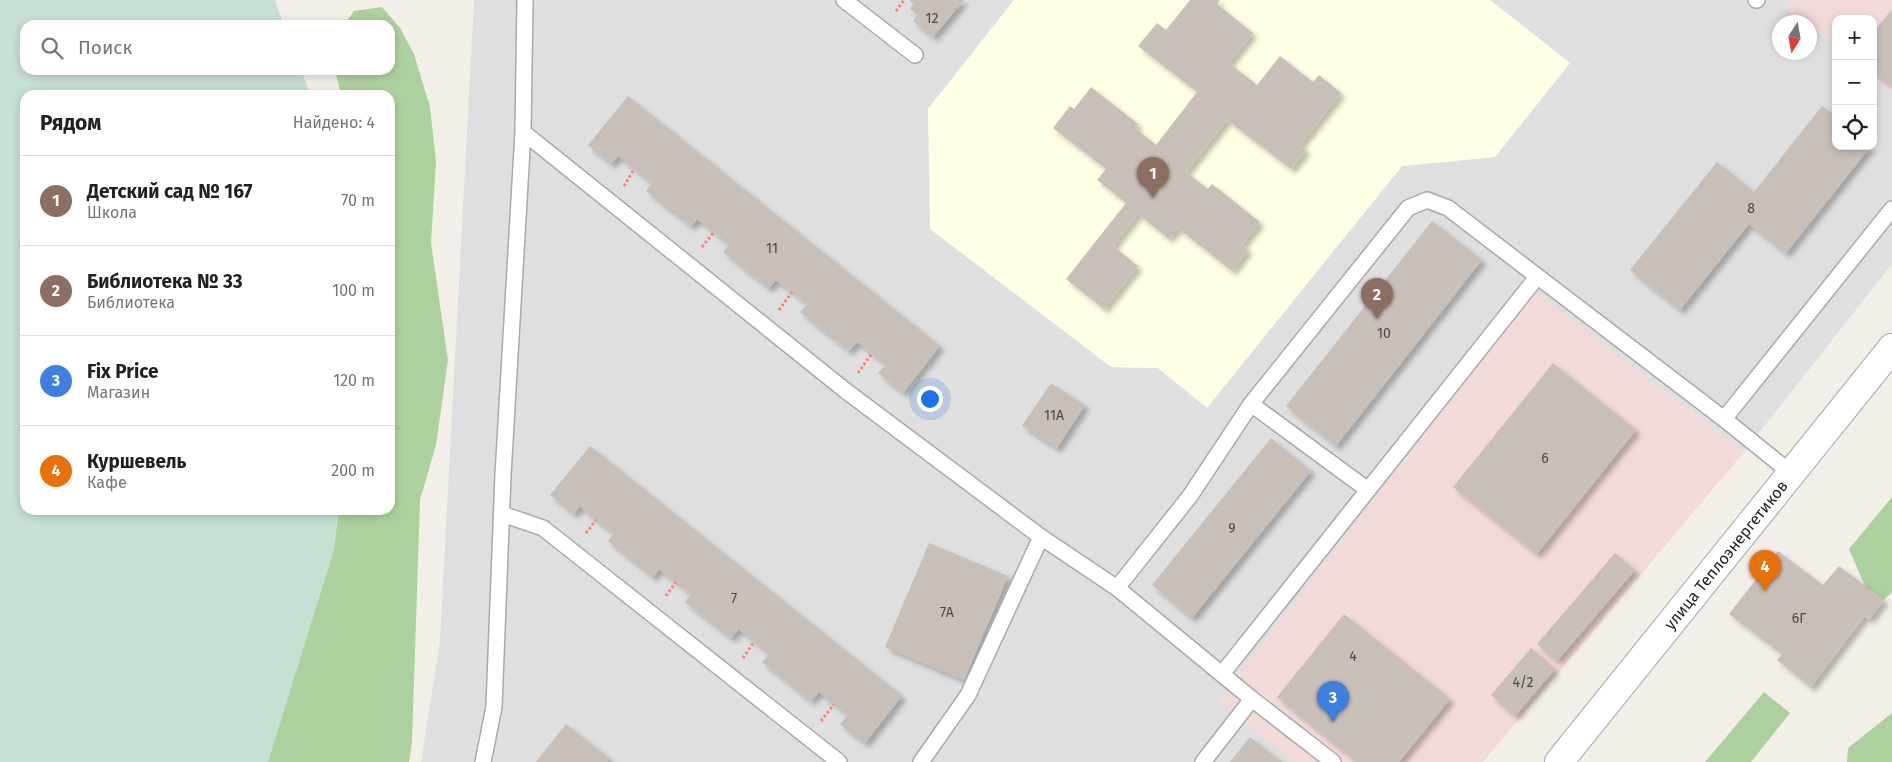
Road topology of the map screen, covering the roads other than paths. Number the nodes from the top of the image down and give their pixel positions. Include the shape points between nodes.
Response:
1 (525, 0) edge
2 (844, 0) edge
3 (915, 55) dead end
4 (523, 132) junction
5 (1892, 209) edge
6 (1537, 277) junction
7 (1892, 348) edge
8 (1251, 404) junction
9 (1724, 419) junction
10 (1792, 473) junction
11 (1368, 490) junction
12 (502, 514) junction
13 (1041, 537) junction
14 (1117, 588) junction
15 (1222, 674) junction
16 (1252, 699) junction
17 (923, 761) edge
18 (483, 762) edge
19 (839, 762) edge
20 (1203, 762) edge
21 (1332, 762) edge
22 (1559, 762) edge

1 - 4 lane
2 - 3 lane
4 - 12 lane
4 - 13 lane via 846,391
5 - 9 lane
6 - 8 lane via 1448,208 1427,200 1408,208
6 - 9 lane
6 - 11 lane
7 - 10 street, улица Теплоэнергетиков
8 - 11 lane
8 - 14 lane via 1190,496
9 - 10 lane
10 - 22 street, улица Теплоэнергетиков
11 - 15 lane
12 - 18 lane via 494,707
12 - 19 lane via 543,528
13 - 14 lane
13 - 17 lane via 968,695
14 - 15 lane
15 - 16 lane
16 - 20 lane
16 - 21 lane

